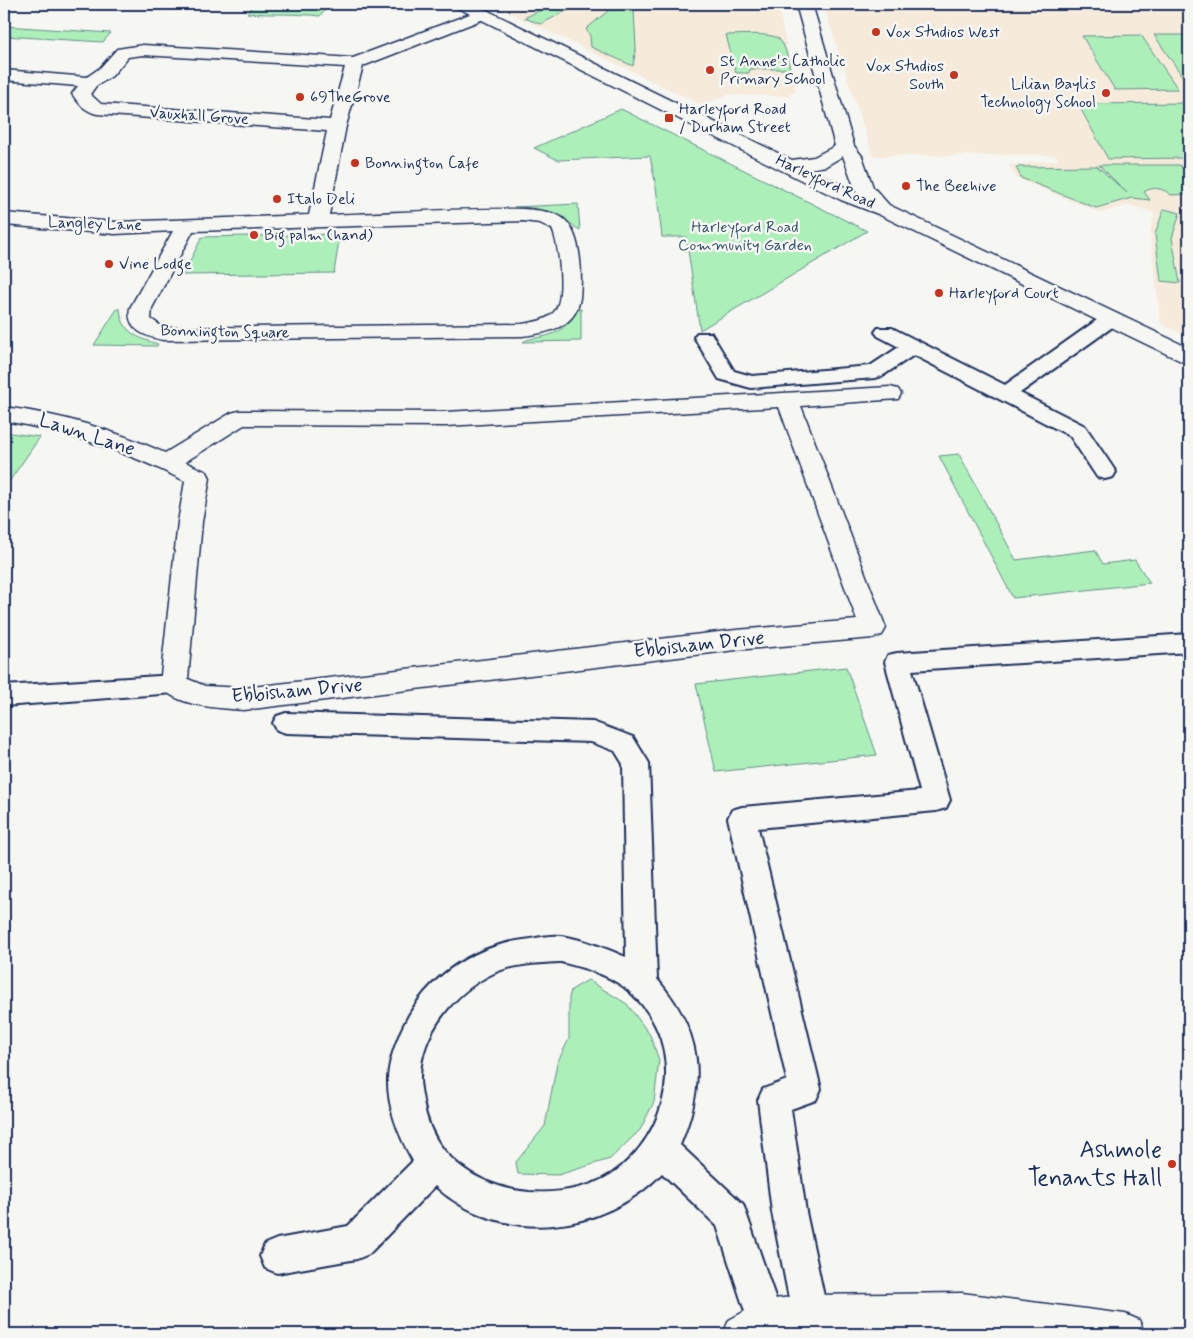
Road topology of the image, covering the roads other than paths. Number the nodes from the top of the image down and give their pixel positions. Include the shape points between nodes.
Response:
1 (462, 4) edge
2 (804, 4) edge
3 (483, 14) junction
4 (354, 64) junction
5 (4, 75) edge
6 (90, 82) junction
7 (337, 126) junction
8 (845, 148) junction
9 (791, 166) junction
10 (882, 209) junction
11 (4, 219) edge
12 (318, 220) junction
13 (186, 224) junction
14 (1111, 319) junction
15 (885, 332) dead end
16 (704, 338) dead end
17 (914, 346) junction
18 (1189, 356) edge
19 (890, 394) dead end
20 (1006, 394) junction
21 (788, 401) junction
22 (4, 414) edge
23 (168, 462) junction
24 (1105, 472) dead end
25 (1189, 643) edge
26 (174, 684) junction
27 (4, 696) edge
28 (286, 723) dead end
29 (642, 984) junction
30 (661, 1148) junction
31 (434, 1163) junction
32 (277, 1256) dead end
33 (812, 1324) edge
34 (754, 1327) edge
35 (1066, 1330) edge
36 (1125, 1334) edge

1 - 3 main road, Harleyford Road
2 - 8 main road
3 - 4 main road
3 - 9 main road, Harleyford Road
4 - 6 main road via 143,50 123,53 106,72
4 - 7 main road
5 - 6 main road
6 - 7 main road, Vauxhall Grove via 81,94 97,109
7 - 12 main road
8 - 9 main road via 819,162
8 - 10 main road via 853,156 864,189
9 - 10 main road, Harleyford Road via 848,196
10 - 14 main road, Harleyford Road
11 - 13 main road, Langley Lane via 115,228
12 - 13 main road, Bonnington Square
12 - 13 main road, Bonnington Square via 523,215 547,219 565,232 570,301 559,319 543,327 522,330 163,334 141,324 139,317
14 - 18 main road, Harleyford Road
14 - 20 lane
15 - 17 lane
16 - 17 lane via 726,375 751,382 875,372
17 - 20 lane
19 - 21 main road
20 - 24 lane via 1078,431
21 - 23 main road via 671,404 446,419 239,418
21 - 26 main road, Ebbisham Drive via 872,628 709,643 244,699 202,696
22 - 23 main road, Lawn Lane via 70,426
23 - 26 main road via 198,478 190,522
25 - 33 lane via 897,662 936,800 742,818 805,1089 774,1100 789,1212
26 - 27 lane
28 - 29 lane via 593,732 624,744 636,763
29 - 30 lane via 669,1018 683,1060 680,1106
29 - 31 lane via 604,960 561,949 516,952 474,968 439,996 414,1034 404,1078 410,1123
30 - 31 lane via 632,1180 594,1201 550,1211 506,1207 466,1190
30 - 34 lane via 731,1216
31 - 32 lane via 357,1242
33 - 34 main road
33 - 35 main road via 962,1312
35 - 36 main road

